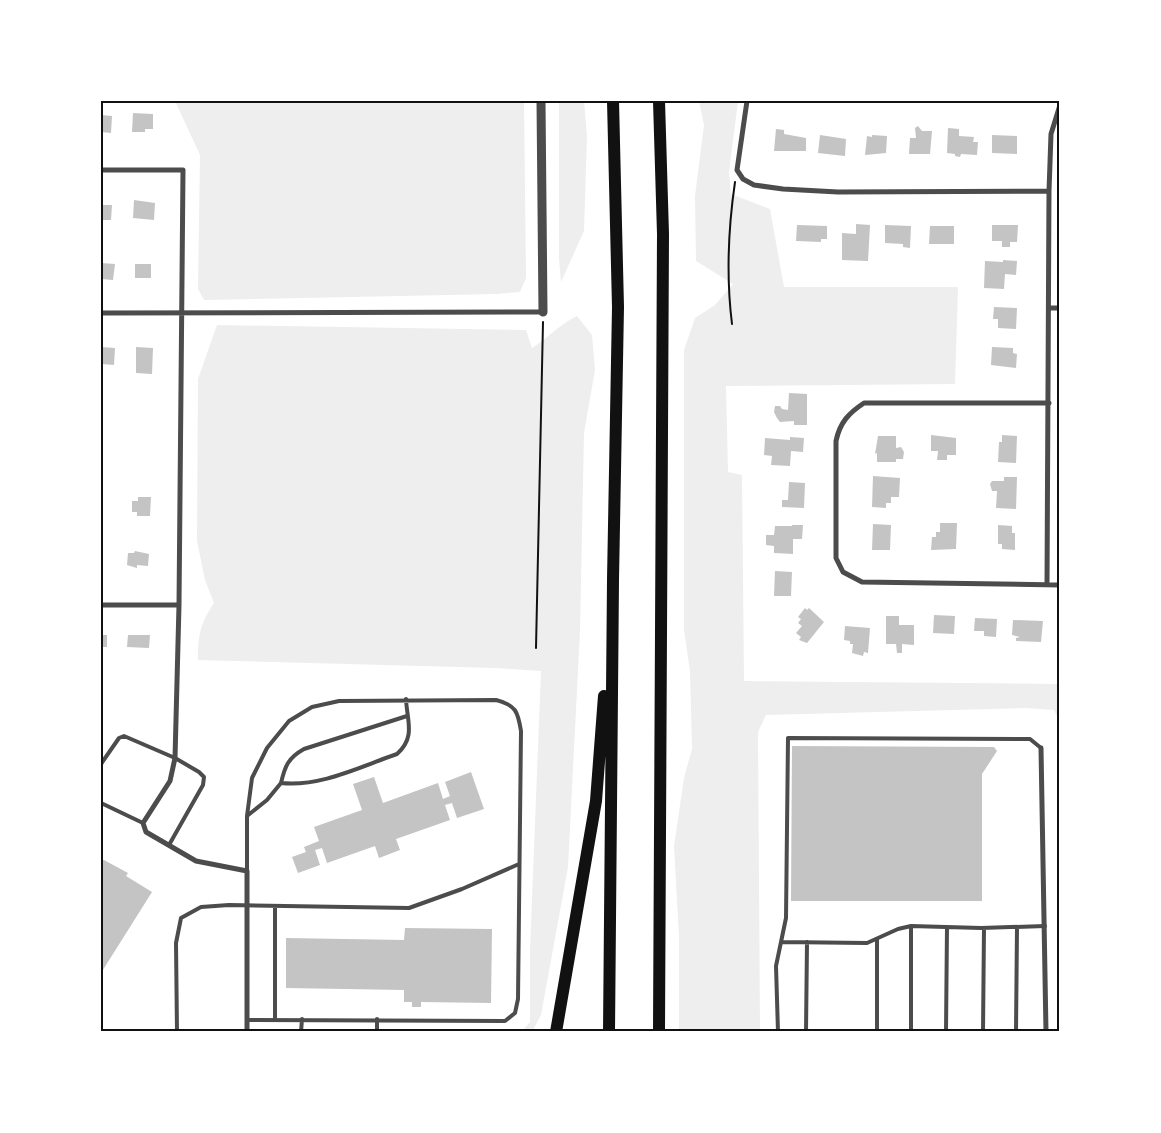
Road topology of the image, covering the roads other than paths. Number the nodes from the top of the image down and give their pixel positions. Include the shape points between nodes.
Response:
1 (542, 101) edge
2 (613, 101) edge
3 (659, 101) edge
4 (746, 101) edge
5 (1060, 105) edge
6 (101, 170) edge
7 (1049, 191) junction
8 (1050, 308) junction
9 (1060, 308) edge
10 (543, 312) joint
11 (181, 313) junction
12 (101, 314) edge
13 (1049, 403) junction
14 (613, 580) junction
15 (1047, 585) junction
16 (1060, 585) edge
17 (101, 604) edge
18 (179, 605) junction
19 (406, 699) junction
20 (406, 716) junction
21 (1041, 748) joint
22 (175, 758) junction
23 (101, 764) edge
24 (281, 783) junction
25 (101, 803) edge
26 (247, 816) junction
27 (143, 823) junction
28 (169, 845) junction
29 (519, 864) junction
30 (247, 871) junction
31 (247, 906) junction
32 (275, 907) junction
33 (911, 926) junction
34 (1045, 926) junction
35 (947, 927) junction
36 (1017, 927) junction
37 (984, 928) junction
38 (877, 939) junction
39 (781, 942) junction
40 (807, 942) junction
41 (302, 1019) junction
42 (377, 1019) junction
43 (247, 1020) junction
44 (275, 1020) junction
45 (176, 1032) edge
46 (247, 1032) edge
47 (301, 1032) edge
48 (376, 1032) edge
49 (556, 1032) edge
50 (609, 1032) edge
51 (659, 1032) edge
52 (778, 1032) edge
53 (806, 1032) edge
54 (877, 1032) edge
55 (911, 1032) edge
56 (946, 1032) edge
57 (983, 1032) edge
58 (1016, 1032) edge
59 (1046, 1032) edge

1 - 10 street
2 - 14 highway via 618,307
3 - 51 highway via 663,234
4 - 7 street via 737,170 743,179 754,185 838,192
5 - 7 street via 1051,134
6 - 11 street via 182,170
7 - 8 street
8 - 9 street
8 - 13 street
10 - 11 street
11 - 12 street
11 - 18 street
13 - 15 street
13 - 15 street via 864,403 841,424 836,456 836,558 843,572 856,580
14 - 49 highway via 596,801
14 - 50 highway
15 - 16 street
17 - 18 street
18 - 22 street
19 - 20 lane
19 - 26 lane via 339,701 312,707 289,721 267,748 252,778
19 - 29 lane via 496,700 510,704 519,715
20 - 24 lane via 290,756
20 - 24 lane via 410,734 406,746 396,754 320,781 299,785
21 - 34 street
21 - 39 lane via 1030,739 788,738 786,918
22 - 23 lane via 124,736 119,738
22 - 27 street via 170,781
22 - 28 lane via 199,772 204,777 204,785
24 - 26 lane
25 - 27 lane
26 - 30 lane
27 - 28 street via 146,832
28 - 30 street via 196,860
29 - 32 lane via 409,908
29 - 42 lane via 518,999 515,1012 505,1021
30 - 31 street
31 - 32 lane
31 - 43 street
31 - 45 lane via 201,907 181,918 176,943
32 - 44 lane
33 - 35 lane
33 - 38 lane
33 - 55 lane
34 - 36 lane
34 - 59 street
35 - 37 lane
35 - 56 lane
36 - 37 lane
36 - 58 lane
37 - 57 lane
38 - 40 lane via 867,943
38 - 54 lane
39 - 40 lane
39 - 52 lane via 776,966
40 - 53 lane
41 - 42 lane
41 - 44 lane
41 - 47 lane
42 - 48 lane
43 - 44 lane
43 - 46 street

